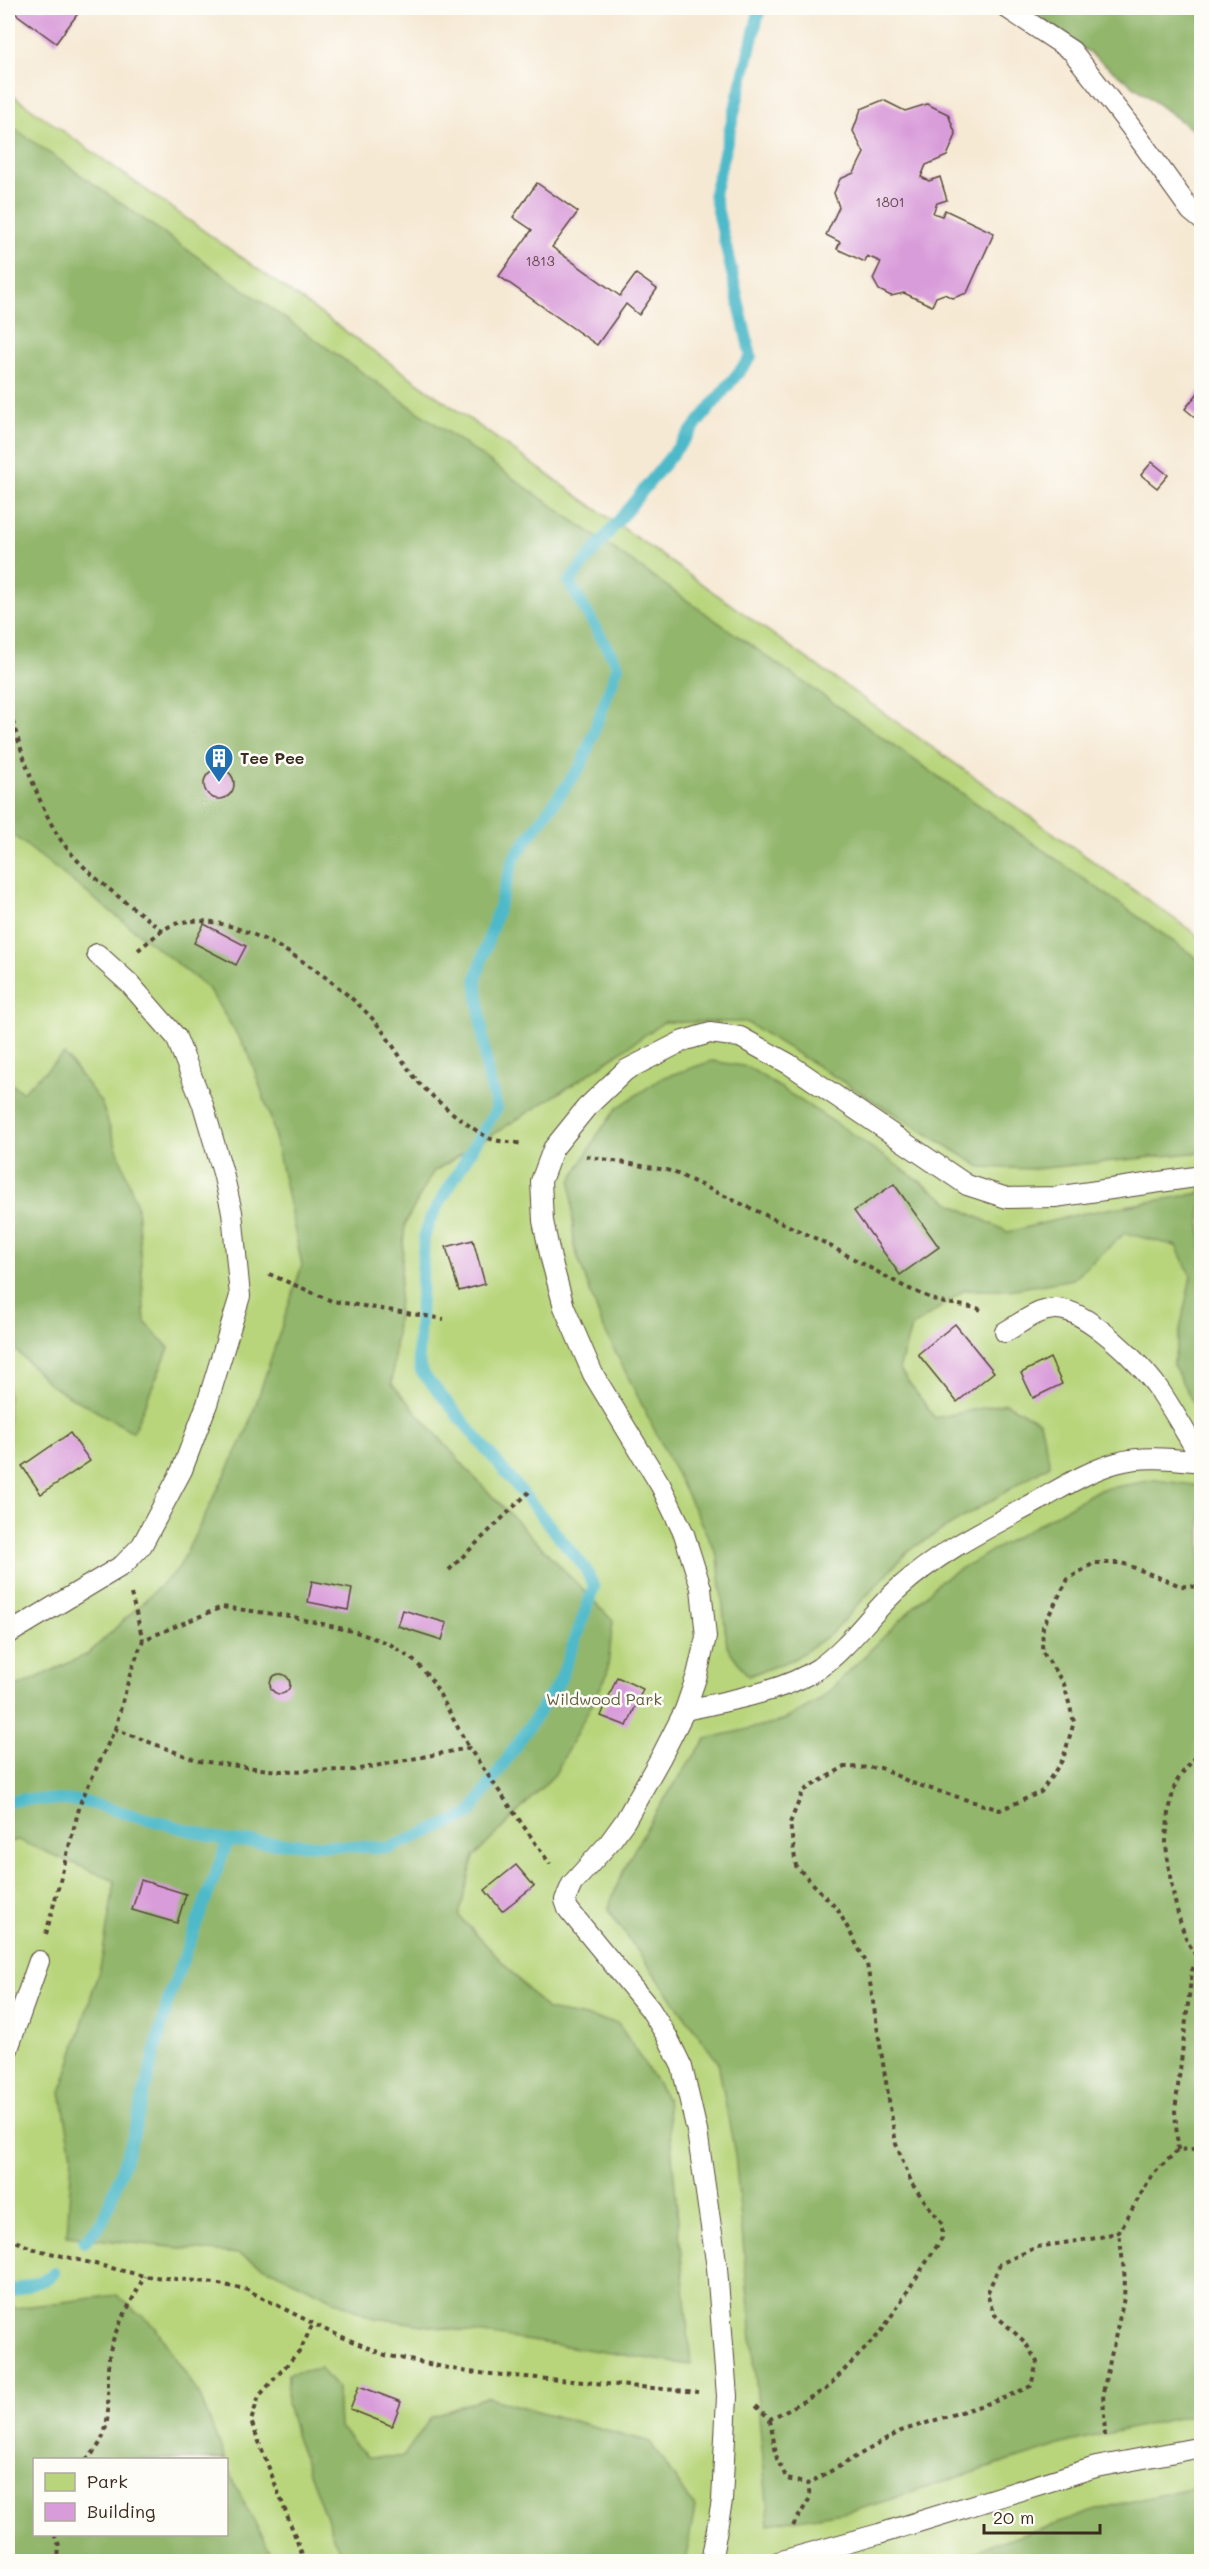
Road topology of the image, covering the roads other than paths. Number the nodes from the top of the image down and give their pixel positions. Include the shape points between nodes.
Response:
1 (1007, 8) edge
2 (1202, 220) edge
3 (97, 954) dead end
4 (1202, 1176) edge
5 (1009, 1330) road end
6 (1202, 1460) edge
7 (8, 1634) edge
8 (685, 1710) junction
9 (39, 1961) road end
10 (8, 2049) edge
11 (1202, 2447) edge
12 (780, 2560) edge
13 (711, 2562) edge

1 - 2 lane via 1072,51 1191,211
3 - 7 lane via 115,968 176,1037 203,1105 223,1173 232,1212 240,1296 186,1459 141,1545 123,1565
4 - 8 lane via 1055,1197 1007,1198 967,1185 789,1064 740,1037 710,1033 684,1041 626,1070 586,1108 553,1149 541,1181 543,1221 564,1307 593,1374 661,1486 684,1534 701,1588 706,1637
5 - 6 lane via 1035,1313 1055,1309 1075,1312 1117,1343 1158,1387
6 - 8 lane via 1157,1457 1116,1463 1085,1475 929,1563 898,1589 838,1653 797,1681
8 - 13 lane via 625,1821 568,1890 565,1900 668,2038 682,2067 697,2131 717,2268 727,2396 722,2502
9 - 10 lane
11 - 12 lane via 1107,2464

